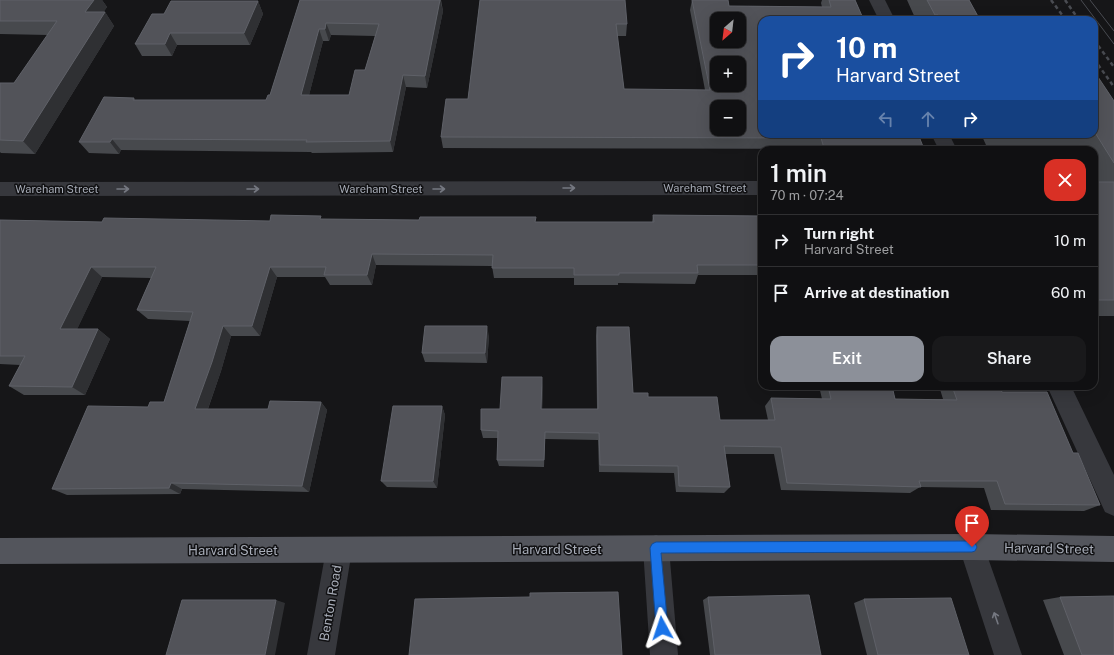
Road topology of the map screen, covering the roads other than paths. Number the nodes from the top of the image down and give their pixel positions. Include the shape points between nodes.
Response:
1 (877, 0) edge
2 (885, 16) edge
3 (758, 188) edge
4 (0, 189) edge
5 (1061, 390) edge
6 (1114, 504) edge
7 (972, 547) junction
8 (656, 548) junction
9 (1114, 549) edge
10 (339, 550) junction
11 (0, 551) edge
12 (321, 655) edge
13 (664, 655) edge
14 (1008, 655) edge

1 - 2 street
4 -> 3 street, Wareham Street
5 - 6 street
7 - 8 main road, Harvard Street
7 - 9 main road, Harvard Street
14 -> 7 street
8 - 10 main road, Harvard Street
8 - 13 street
10 - 11 main road, Harvard Street
10 - 12 street, Benton Road

